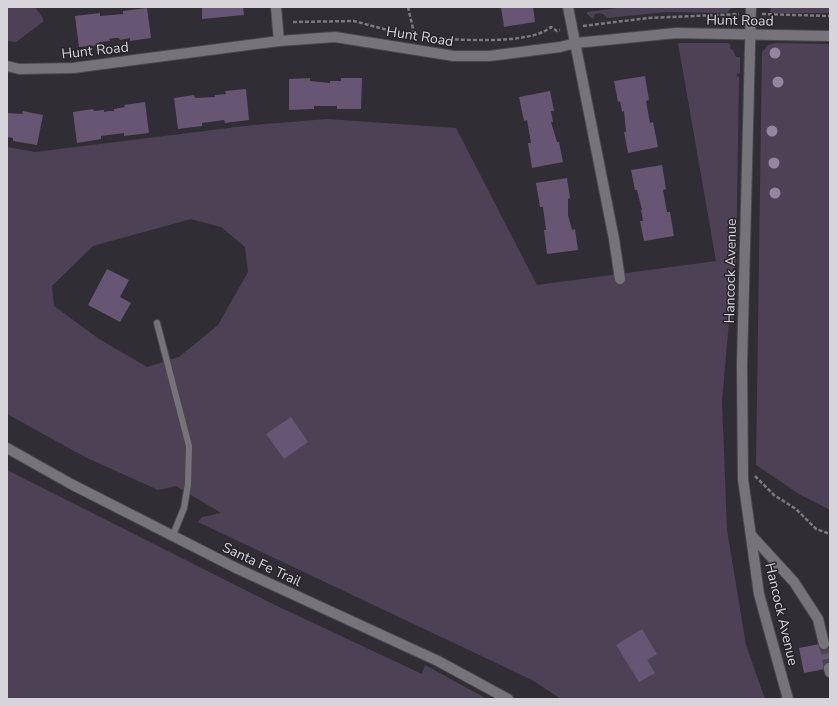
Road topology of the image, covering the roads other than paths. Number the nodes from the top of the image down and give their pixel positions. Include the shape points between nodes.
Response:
1 (276, 7) edge
2 (568, 7) edge
3 (751, 10) edge
4 (749, 35) junction
5 (830, 36) edge
6 (279, 41) junction
7 (576, 43) junction
8 (7, 66) edge
9 (620, 279) dead end
10 (156, 323) dead end
11 (7, 448) edge
12 (751, 535) junction
13 (173, 536) junction
14 (824, 644) tunnel mouth
15 (508, 699) edge
16 (788, 699) edge

1 - 6 street
2 - 7 street
3 - 4 street, Hancock Avenue
4 - 5 street, Hunt Road
4 - 7 street, Hunt Road via 676,33
4 - 12 street, Hancock Avenue via 742,366 743,479
6 - 7 street, Hunt Road via 335,37 454,56 489,56
6 - 8 street, Hunt Road via 73,68 19,69
7 - 9 street
10 - 13 lane via 189,446 188,484 184,508
11 - 13 street, Santa Fe Trail
12 - 14 street, Hancock Avenue via 794,582 818,619
12 - 16 street, Hancock Avenue via 759,594
13 - 15 street, Santa Fe Trail via 236,568 438,661

